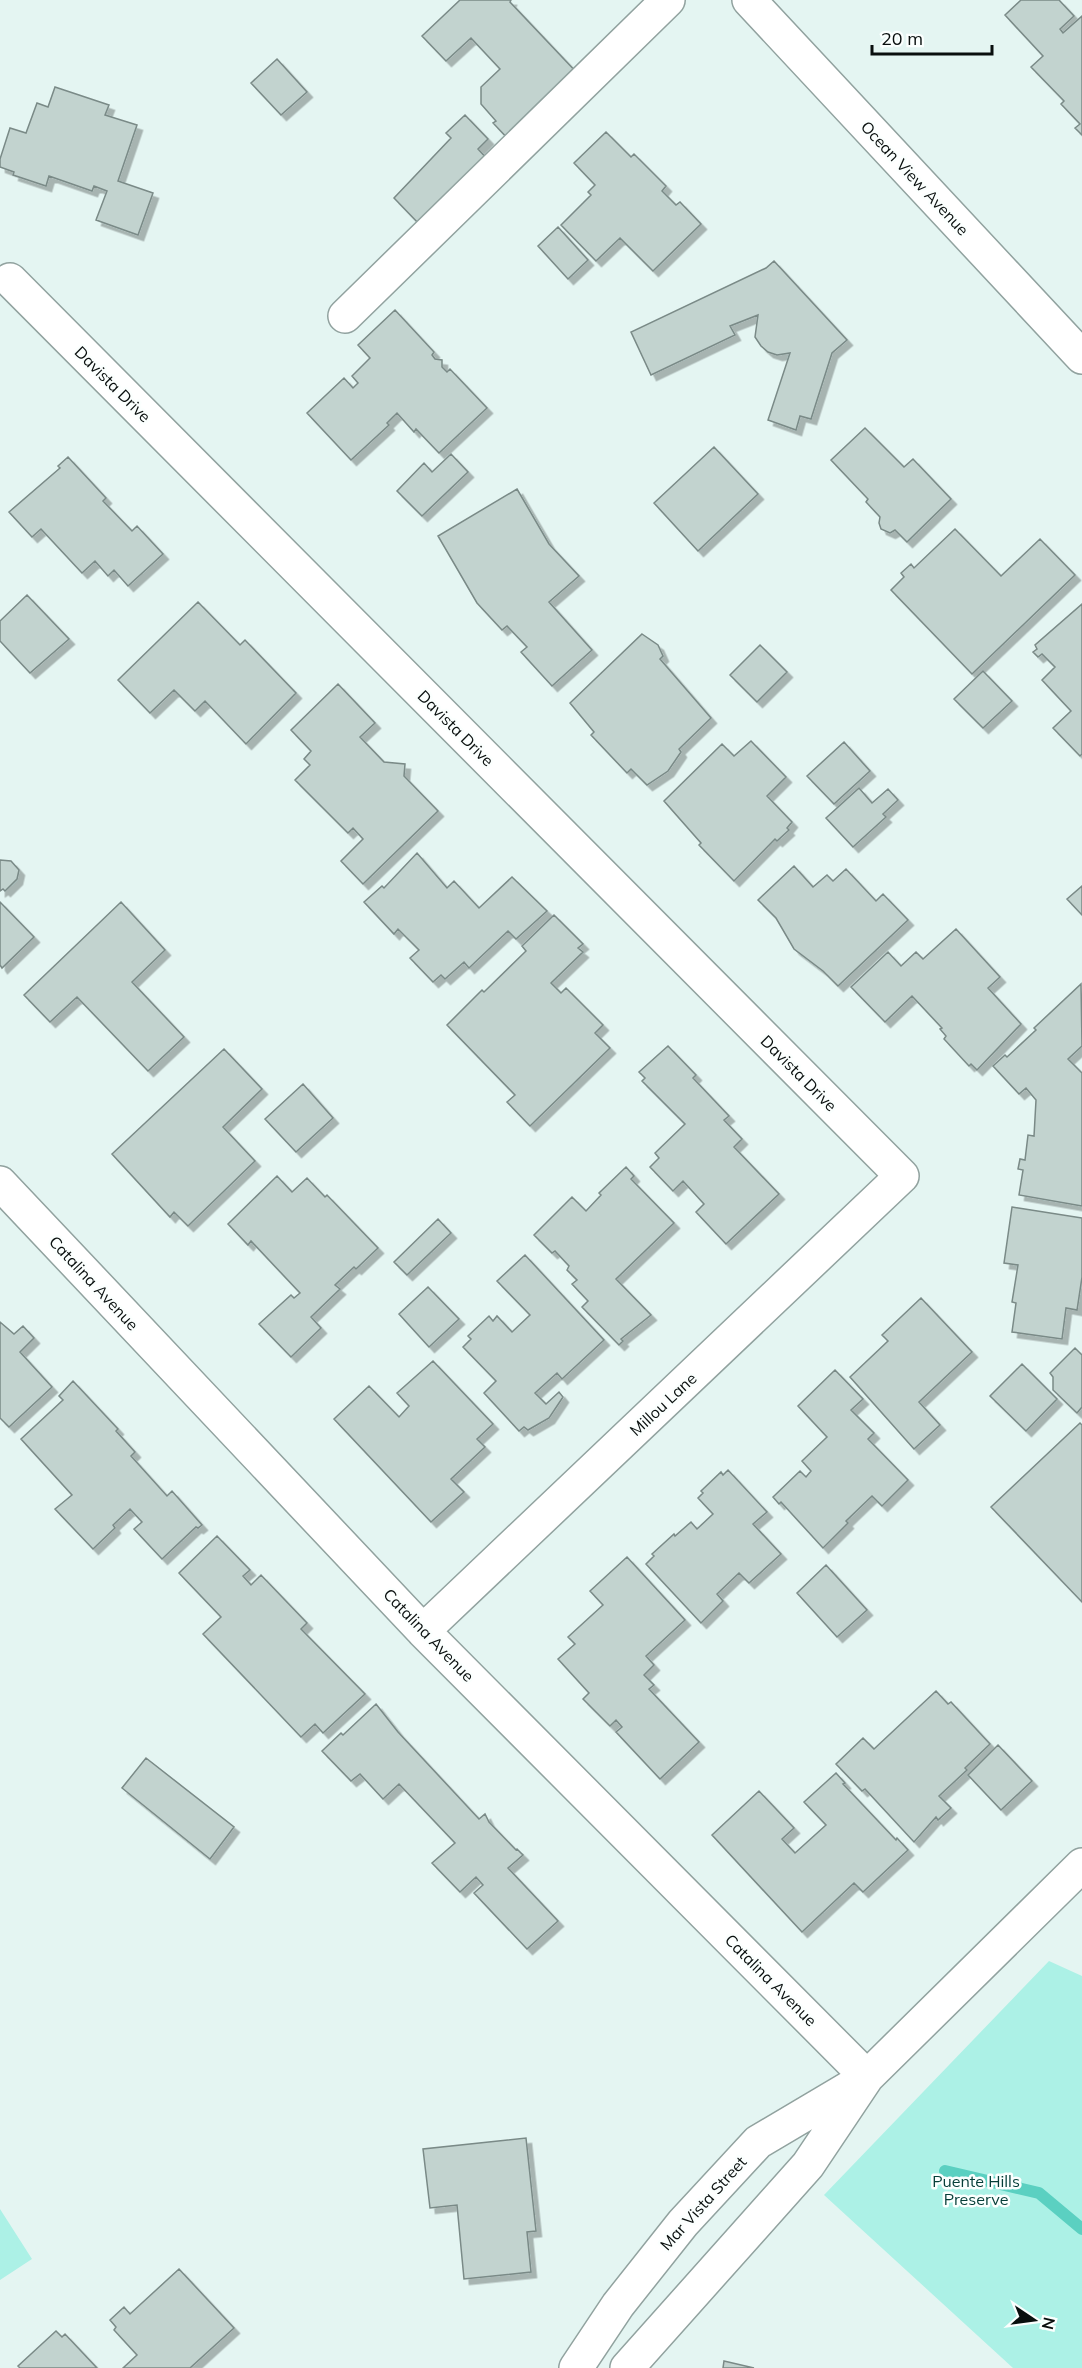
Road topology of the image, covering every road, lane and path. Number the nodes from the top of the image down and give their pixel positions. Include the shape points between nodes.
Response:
1 (668, 0) edge
2 (749, 0) edge
3 (10, 280) dead end
4 (345, 316) dead end
5 (1082, 357) edge
6 (903, 1176) joint
7 (0, 1183) edge
8 (423, 1631) junction
9 (1077, 1880) edge
10 (867, 2077) junction
11 (576, 2368) edge
12 (627, 2368) edge

1 - 4 street
2 - 5 street, Ocean View Avenue
3 - 6 street, Davista Drive
6 - 8 street, Millou Lane
7 - 8 street, Catalina Avenue
8 - 10 street, Catalina Avenue
9 - 10 street, Mar Vista Street
10 - 11 street, Mar Vista Street via 758,2142 683,2223 618,2305
10 - 12 street, Mar Vista Street via 808,2164

